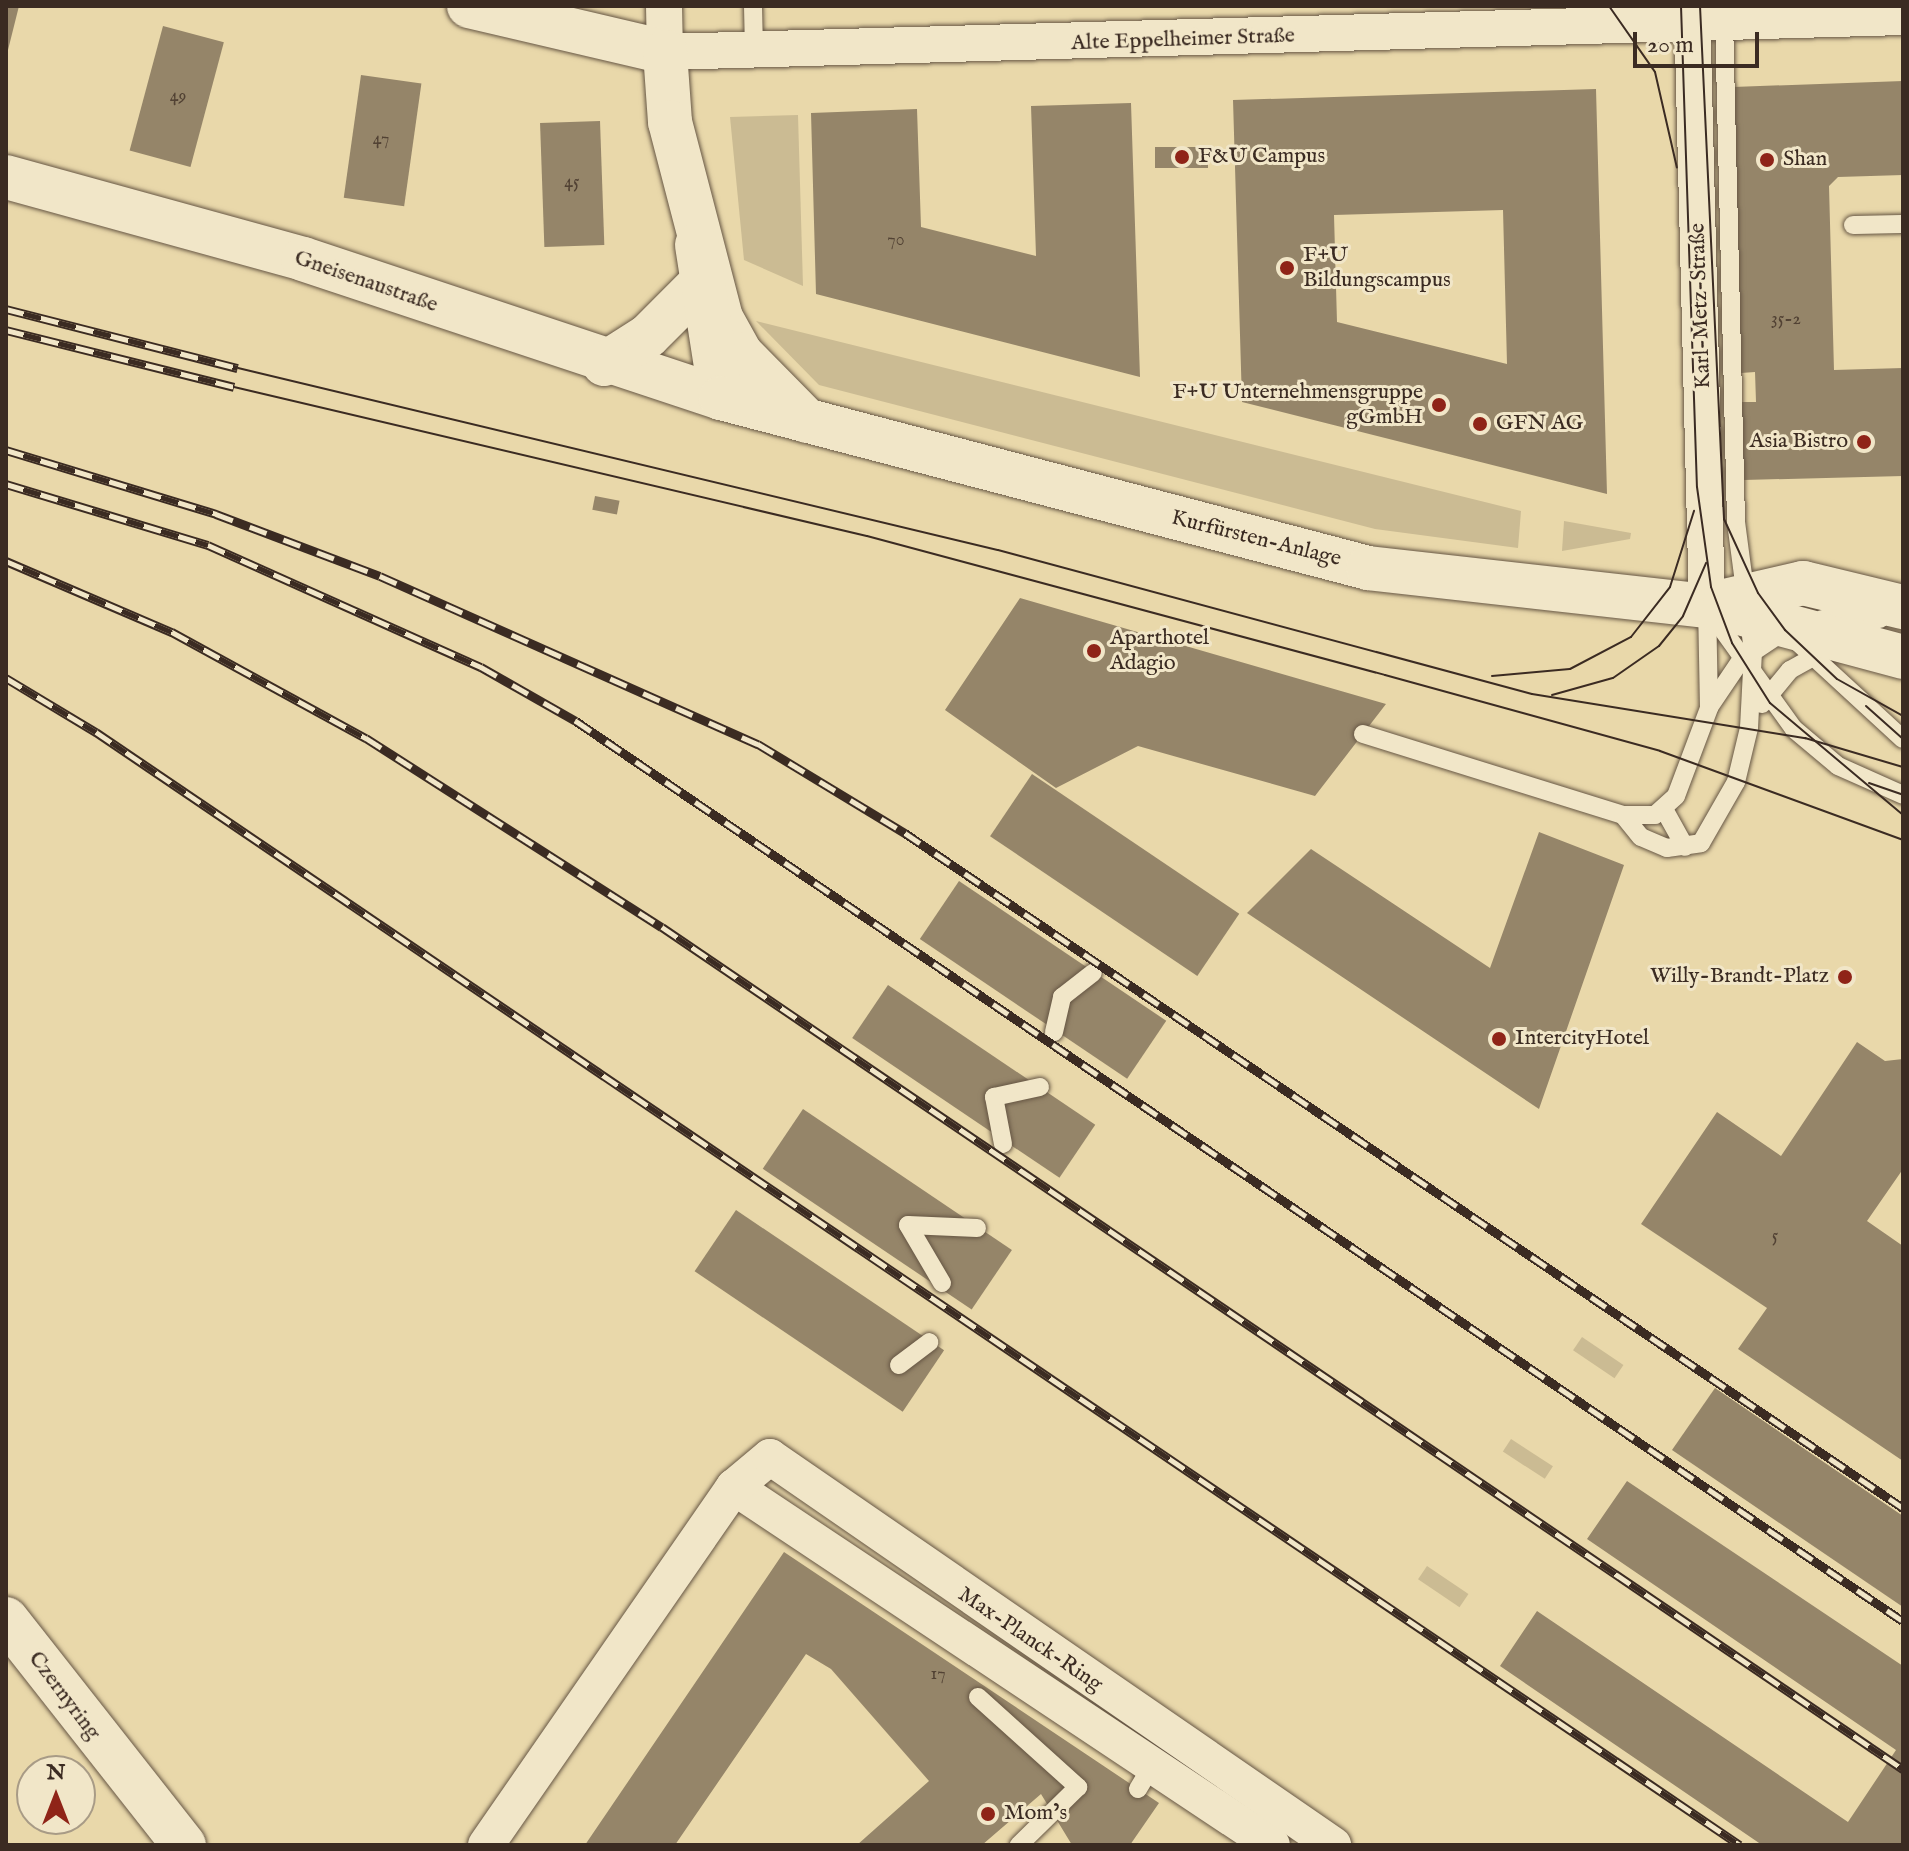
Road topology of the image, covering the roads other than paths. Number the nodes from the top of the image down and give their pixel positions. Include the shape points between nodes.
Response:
1 (469, 6) edge
2 (664, 6) edge
3 (753, 6) edge
4 (1719, 15) edge
5 (1903, 17) edge
6 (754, 51) junction
7 (665, 52) junction
8 (6, 177) edge
9 (1903, 224) edge
10 (1853, 225) dead end
11 (698, 264) junction
12 (604, 364) junction
13 (721, 398) junction
14 (812, 425) junction
15 (1707, 517) junction
16 (1903, 607) edge
17 (1761, 619) junction
18 (1903, 619) edge
19 (1903, 657) edge
20 (1754, 679) junction
21 (1766, 697) junction
22 (1709, 708) junction
23 (1749, 728) junction
24 (1363, 734) dead end
25 (1903, 739) edge
26 (1903, 795) edge
27 (1665, 811) junction
28 (1623, 815) junction
29 (1685, 847) junction
30 (1093, 973) dead end
31 (1054, 1032) dead end
32 (1040, 1087) dead end
33 (1003, 1144) dead end
34 (977, 1228) dead end
35 (942, 1283) dead end
36 (929, 1342) dead end
37 (899, 1365) dead end
38 (734, 1487) junction
39 (6, 1619) edge
40 (978, 1697) dead end
41 (184, 1845) edge
42 (486, 1845) edge
43 (1019, 1845) edge
44 (1272, 1845) edge
45 (1333, 1845) edge

1 - 7 main road, Alte Eppelheimer Straße
2 - 7 street
3 - 6 lane
4 - 5 street, Alte Eppelheimer Straße
4 - 6 street, Alte Eppelheimer Straße
4 - 15 street, Karl-Metz-Straße
4 - 17 lane
6 - 7 street, Alte Eppelheimer Straße
7 - 11 main road via 670,122
8 - 12 main road, Gneisenaustraße via 303,259
9 - 10 lane
11 - 12 main road via 648,336
11 - 13 main road
11 - 14 main road via 741,354
12 - 13 main road, Gneisenaustraße
13 - 14 main road, Kurfürsten-Anlage
14 - 17 main road, Kurfürsten-Anlage via 1414,578
15 - 17 street, Karl-Metz-Straße
15 - 17 lane
16 - 17 main road, Kurfürsten-Anlage via 1803,583
17 - 18 lane, Kurfürsten-Anlage
17 - 19 main road, Kurfürsten-Anlage
17 - 20 lane
17 - 21 lane
17 - 22 lane
17 - 22 lane
17 - 25 lane
20 - 21 lane
20 - 23 lane
21 - 23 lane
21 - 26 lane via 1838,766
22 - 27 lane
23 - 29 lane via 1722,817 1711,836
24 - 28 lane
27 - 28 lane
27 - 29 lane
28 - 29 lane via 1641,837
30 - 31 lane via 1062,997
32 - 33 lane via 994,1097
34 - 35 lane via 908,1225
36 - 37 lane
38 - 42 street, Max-Planck-Ring
38 - 44 street, Max-Planck-Ring via 1146,1777
38 - 45 street, Max-Planck-Ring via 770,1457
39 - 41 main road, Czernyring
40 - 43 lane via 1078,1787

